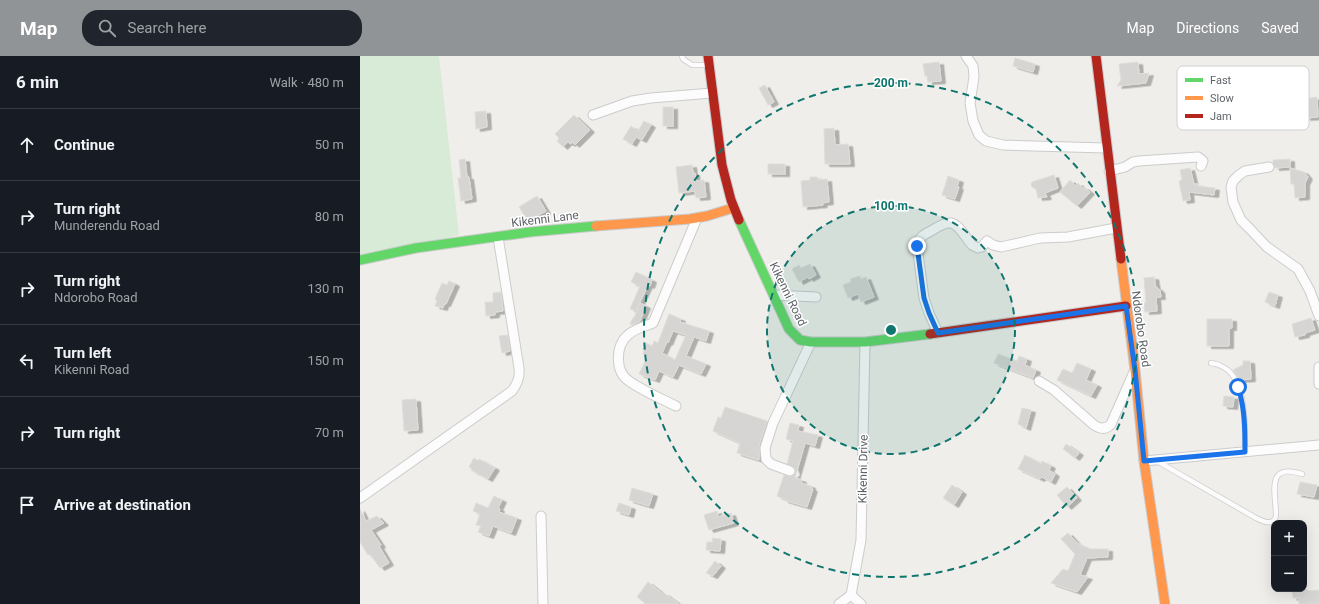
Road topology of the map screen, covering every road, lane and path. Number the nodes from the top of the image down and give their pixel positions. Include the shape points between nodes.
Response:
1 (682, 56) edge
2 (966, 56) edge
3 (1096, 56) edge
4 (709, 61) edge
5 (712, 93) junction
6 (593, 115) dead end
7 (1106, 148) junction
8 (1201, 166) dead end
9 (1269, 166) dead end
10 (1109, 171) junction
11 (733, 208) junction
12 (697, 218) junction
13 (1116, 228) junction
14 (498, 237) junction
15 (360, 260) edge
16 (774, 295) junction
17 (816, 297) dead end
18 (1126, 306) junction
19 (1319, 316) edge
20 (938, 333) junction
21 (811, 342) junction
22 (865, 342) junction
23 (1212, 363) dead end
24 (1319, 367) edge
25 (1135, 370) junction
26 (1039, 381) dead end
27 (1319, 384) edge
28 (676, 406) dead end
29 (1319, 445) edge
30 (1245, 452) junction
31 (1156, 460) junction
32 (1144, 461) junction
33 (790, 471) dead end
34 (1302, 474) dead end
35 (360, 498) edge
36 (541, 516) dead end
37 (851, 595) junction
38 (543, 604) edge
39 (839, 604) edge
40 (861, 604) edge
41 (1165, 604) edge

1 - 4 lane via 692,65
2 - 7 street via 973,66 970,103 973,121 979,135 986,141 1003,145
3 - 7 street, Ndorobo Road
4 - 5 street, Kikenni Road
5 - 6 street via 652,98
5 - 11 street, Kikenni Road via 721,161
7 - 10 street, Ndorobo Road
8 - 10 street via 1202,160 1198,157 1139,161
9 - 19 street via 1245,171 1239,175 1231,187 1232,202 1241,220 1267,247 1298,269
10 - 13 street, Ndorobo Road
11 - 12 street, Kikenni Lane
11 - 16 street, Kikenni Road
12 - 14 street, Kikenni Lane
12 - 28 street via 653,323 628,335 620,343 619,351 622,375 628,381
13 - 18 street, Ndorobo Road
13 - 20 street via 1068,237 1040,238 1001,247 987,241 978,248 950,223 923,235 917,246 924,298
14 - 15 street, Kikenni Lane via 416,248
14 - 35 street via 519,368 518,384 512,391
16 - 17 street
16 - 21 street, Kikenni Road via 794,336
18 - 20 street, Kikenni Road
18 - 25 street, Ndorobo Road
20 - 22 street, Kikenni Road
21 - 22 street, Kikenni Road
21 - 33 street via 765,448 766,459 771,464
22 - 37 street, Kikenni Drive via 861,540
23 - 30 lane via 1222,366 1229,372 1238,387 1244,406
24 - 27 street
25 - 26 street via 1111,424 1105,428 1094,425 1054,390
25 - 32 street, Ndorobo Road
29 - 30 street
30 - 31 street
31 - 32 street
31 - 34 lane via 1256,518 1268,522 1275,520 1276,516 1276,478 1290,470
32 - 41 street, Ndorobo Road
36 - 38 street
37 - 39 street
37 - 40 street

